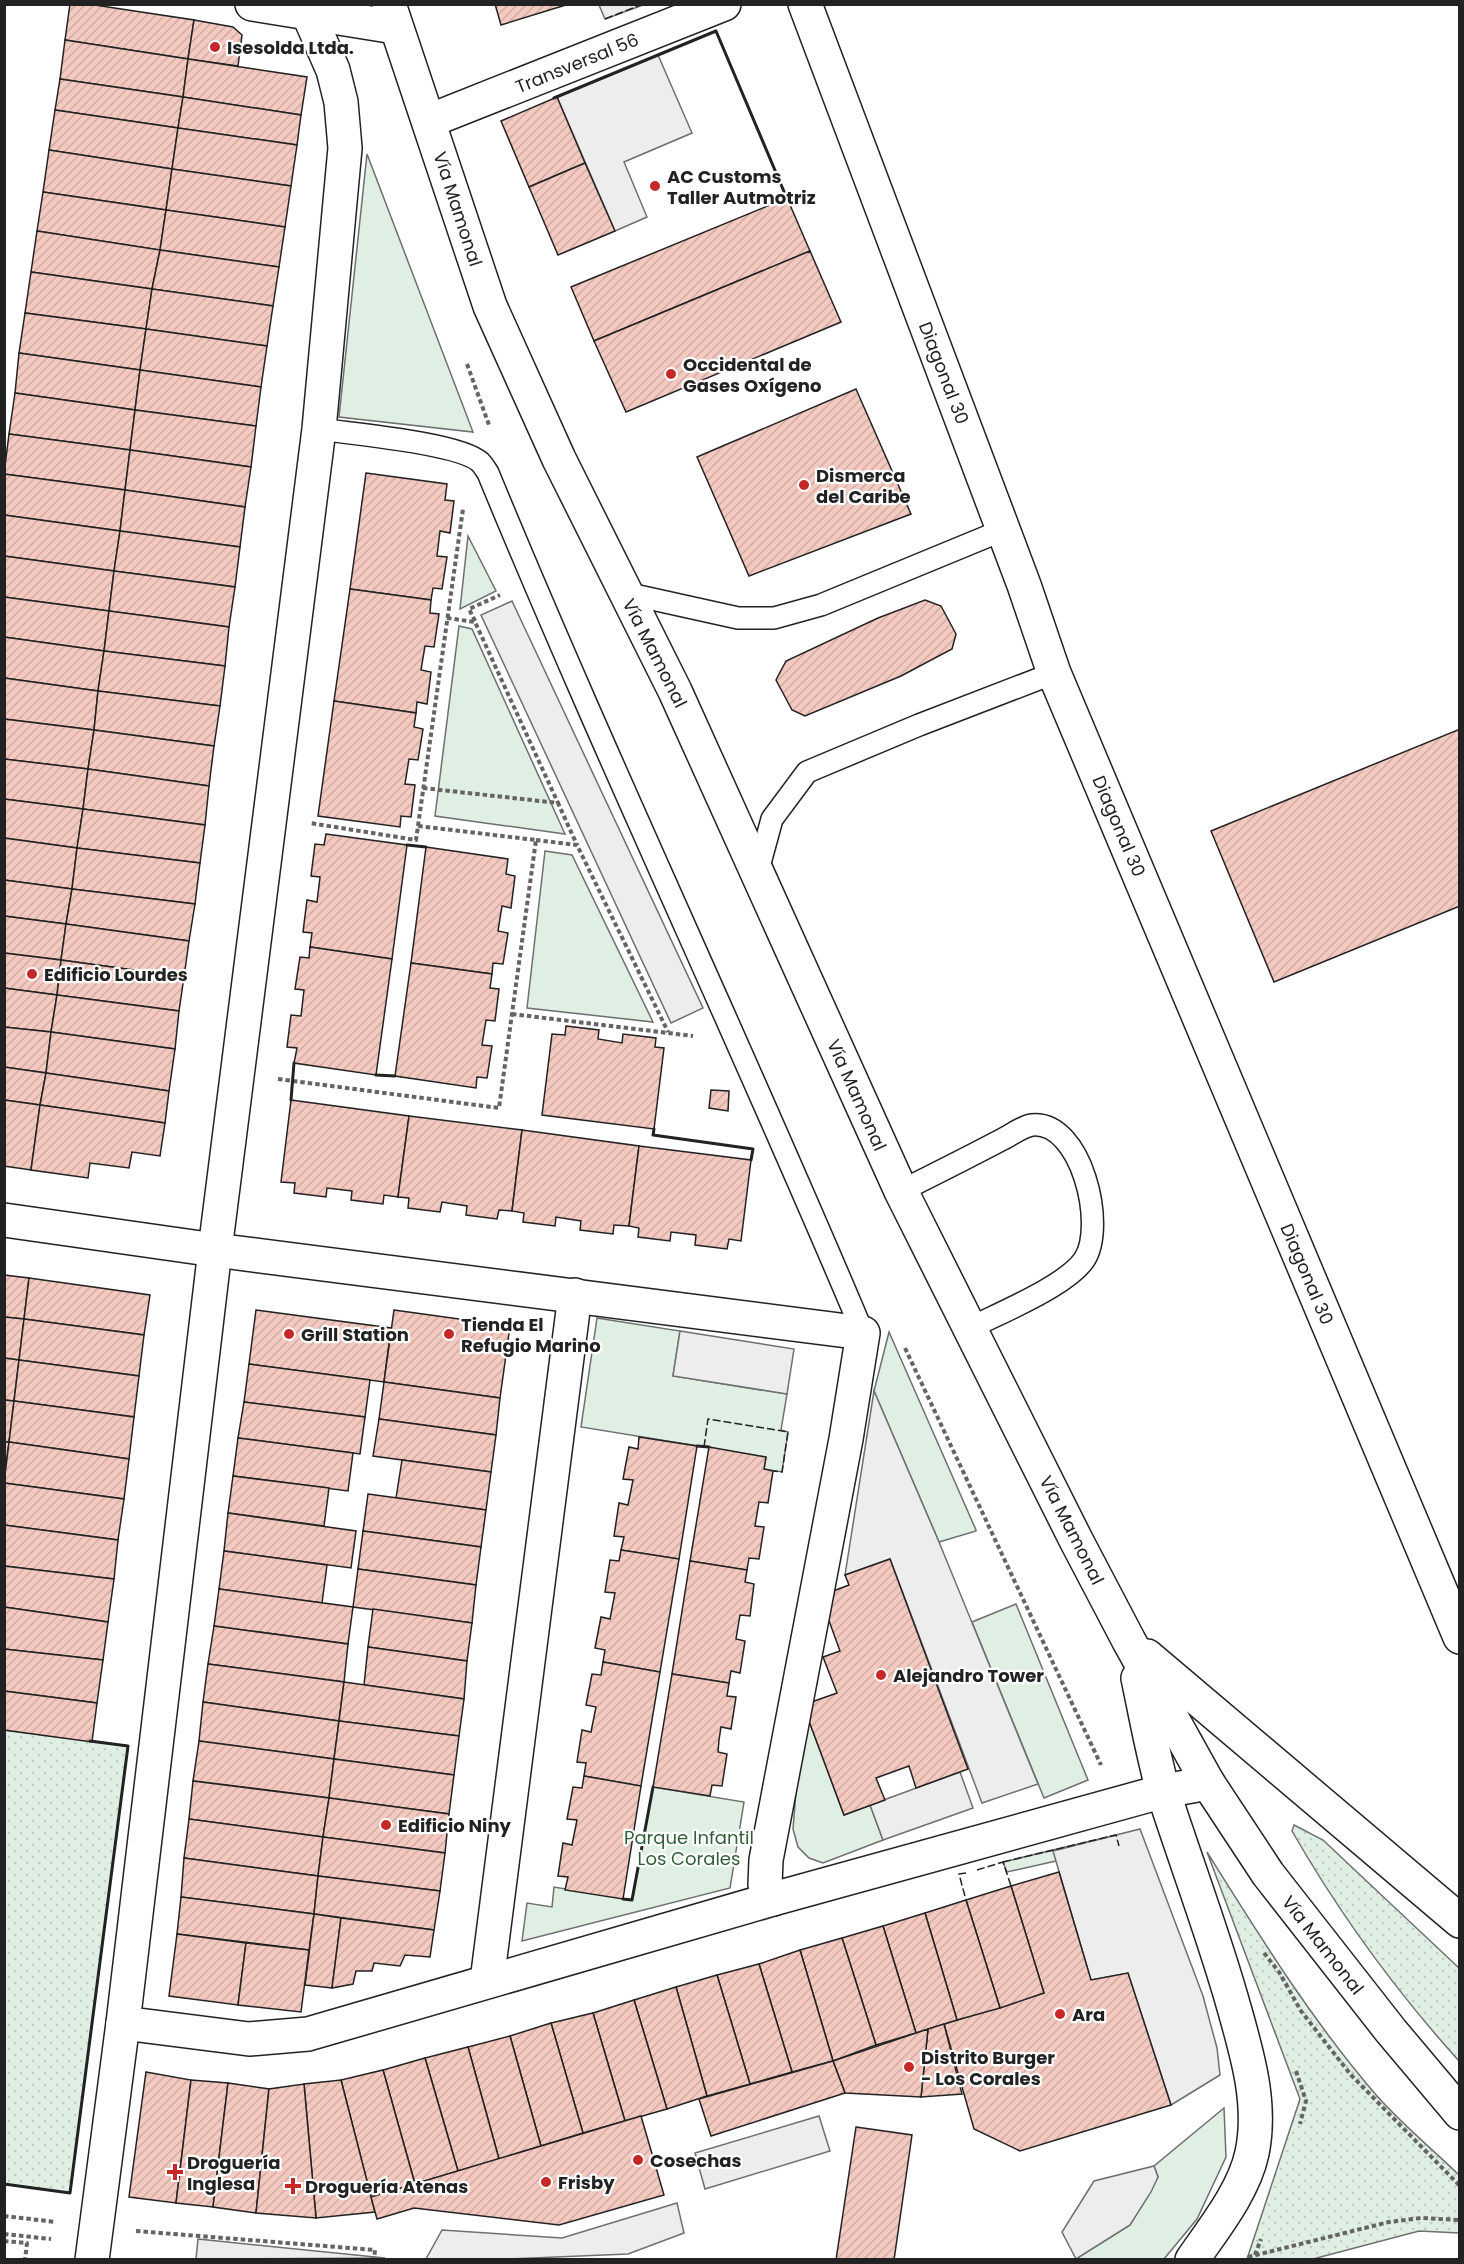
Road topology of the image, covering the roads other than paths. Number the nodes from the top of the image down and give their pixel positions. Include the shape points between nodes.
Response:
1 (252, 4) edge
2 (724, 4) edge
3 (805, 4) edge
4 (308, 13) junction
5 (392, 16) edge
6 (429, 121) junction
7 (319, 429) junction
8 (1003, 530) junction
9 (625, 593) junction
10 (1054, 673) junction
11 (757, 874) junction
12 (901, 1191) junction
13 (4, 1220) edge
14 (215, 1250) junction
15 (575, 1295) junction
16 (970, 1328) junction
17 (863, 1333) junction
18 (1460, 1637) edge
19 (1129, 1641) junction
20 (1208, 1783) junction
21 (1164, 1791) junction
22 (773, 1899) junction
23 (1460, 1920) edge
24 (487, 1981) junction
25 (123, 2023) junction
26 (1460, 2113) edge
27 (95, 2244) edge
28 (1191, 2259) edge

1 - 4 street
2 - 6 street, Transversal 56
3 - 8 street, Diagonal 30
4 - 5 street
4 - 7 street via 333,70 341,102 345,148
5 - 6 street, Vía Mamonal
6 - 9 street, Vía Mamonal via 490,306
7 - 14 street
7 - 17 lane via 438,446 481,462
8 - 9 lane via 821,605 774,618 738,618
8 - 10 street, Diagonal 30
9 - 11 street, Vía Mamonal via 675,691
10 - 11 lane via 807,772 772,819
10 - 18 street, Diagonal 30
11 - 12 street, Vía Mamonal
12 - 16 street, Vía Mamonal
12 - 16 lane via 1032,1125 1056,1130 1071,1148 1088,1184 1092,1218 1090,1243 1083,1260 1056,1284
13 - 14 street
14 - 15 street
14 - 25 street
15 - 17 street
15 - 24 street
16 - 19 street, Vía Mamonal
17 - 22 street via 766,1860 765,1885
19 - 20 street, Vía Mamonal
19 - 21 street
19 - 23 street
20 - 21 street
20 - 26 street, Vía Mamonal via 1290,1905
21 - 22 street
21 - 28 street via 1242,2037 1251,2073 1255,2116 1251,2157 1231,2204
22 - 24 street
24 - 25 street via 308,2034 249,2039
25 - 27 street

